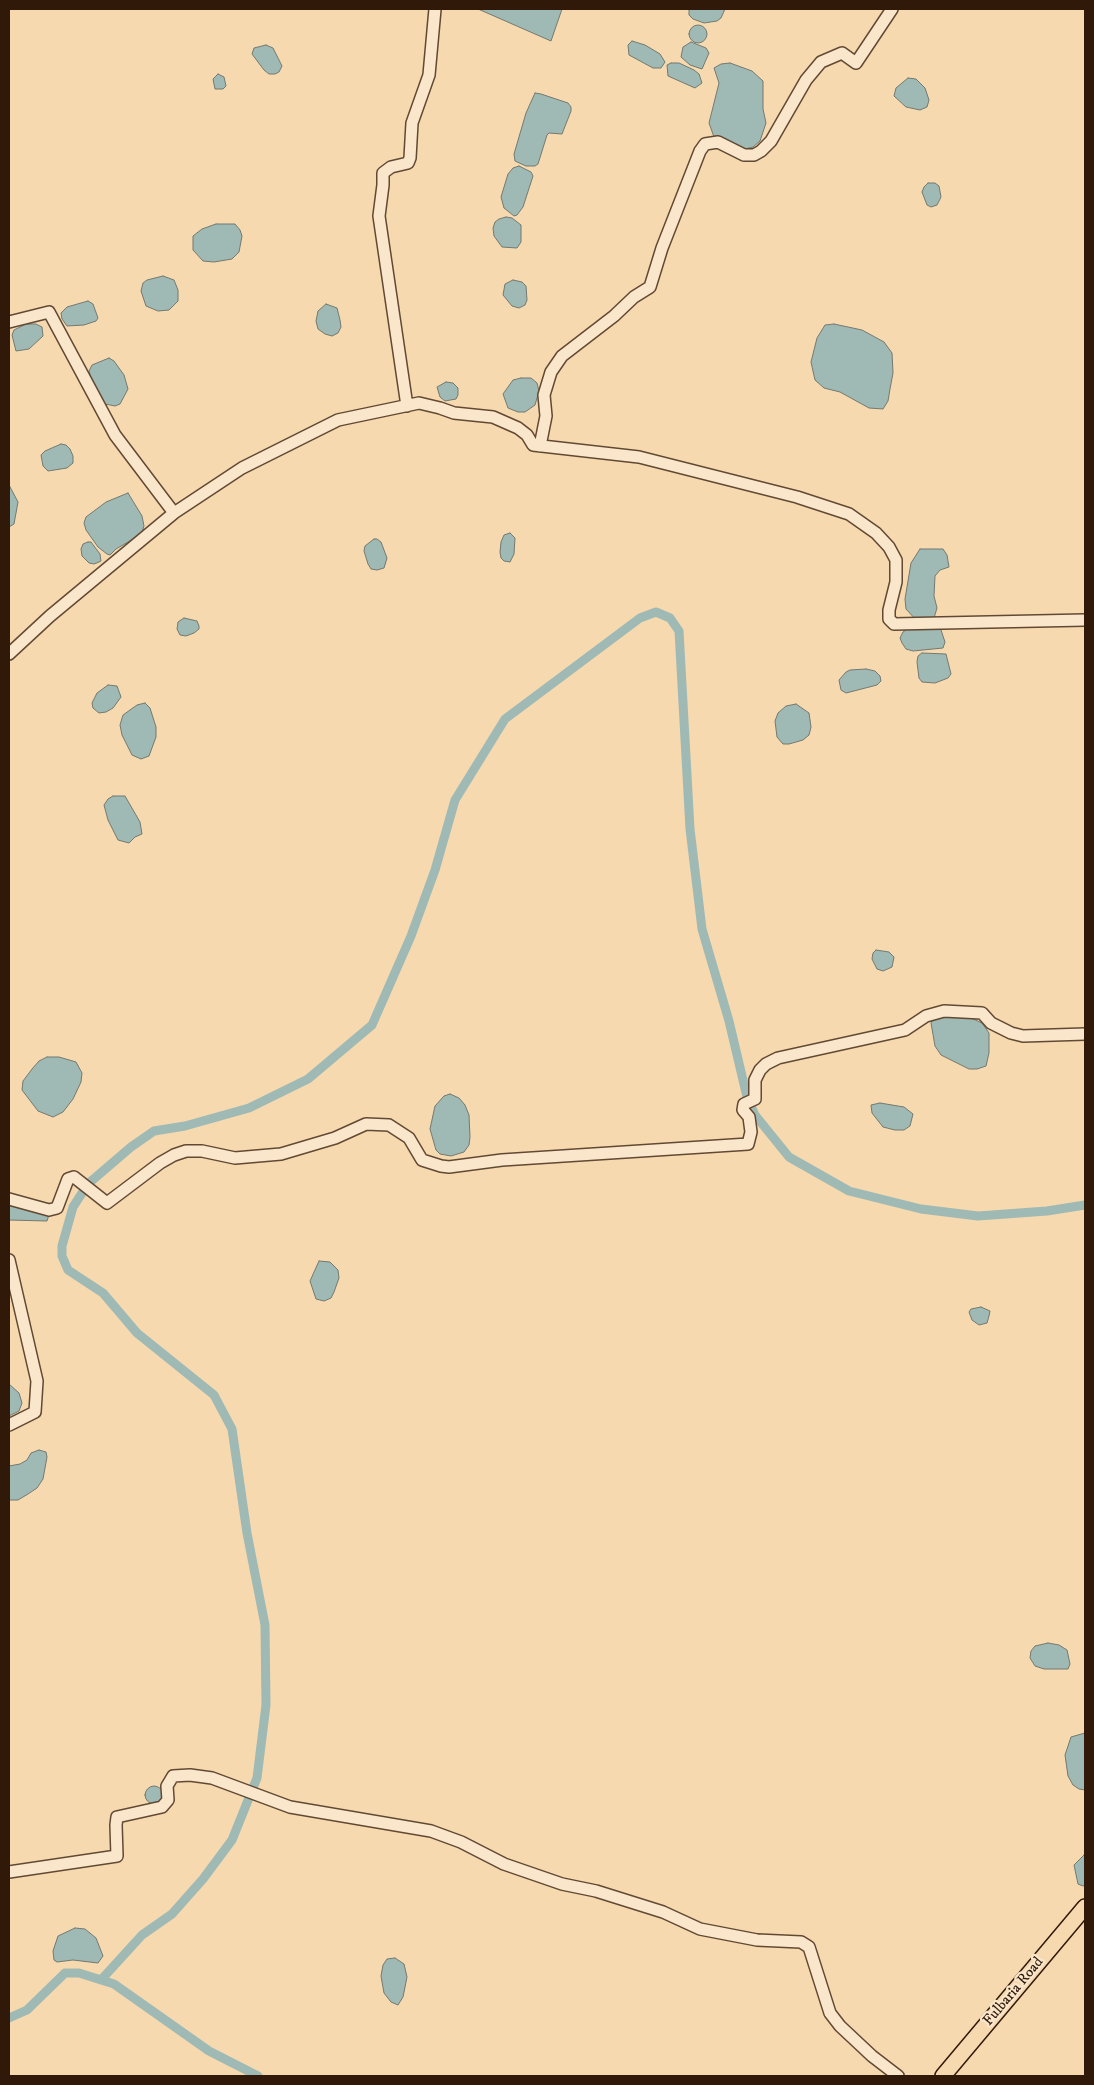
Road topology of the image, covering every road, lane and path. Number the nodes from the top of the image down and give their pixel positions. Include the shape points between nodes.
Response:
1 (435, 9) edge
2 (892, 9) edge
3 (9, 322) edge
4 (406, 406) junction
5 (540, 446) junction
6 (174, 513) junction
7 (1085, 620) edge
8 (9, 654) edge
9 (1085, 1034) edge
10 (9, 1199) edge
11 (9, 1260) edge
12 (9, 1425) edge
13 (9, 1872) edge
14 (1085, 1907) edge
15 (898, 2076) edge
16 (943, 2076) edge

1 - 4 street via 429,75 412,123 410,158 408,163 391,167 383,173 379,216
2 - 5 street via 856,63 842,53 821,62 806,80 771,141 761,151 744,155 718,142 705,144 662,248 650,287 562,356 551,372 544,395 546,416
3 - 6 street via 49,312 115,435
4 - 5 street via 419,403 454,414 493,417 518,428 533,445
4 - 6 street via 338,420 242,468
5 - 7 street via 638,457 798,497 849,514 876,533 896,560 896,582 889,610 889,619 894,624
6 - 8 street
9 - 10 street via 1023,1036 991,1023 982,1013 940,1012 926,1016 905,1030 778,1058 760,1070 755,1080 756,1099 744,1104 751,1132 748,1144 502,1160 449,1167 422,1160 408,1138 389,1125 366,1124 335,1138 281,1154 235,1158 202,1151 180,1153 160,1163 107,1203 74,1177 68,1179 57,1208 49,1210
11 - 12 street via 36,1381 35,1412
13 - 15 street via 117,1856 117,1817 162,1807 168,1800 167,1786 173,1776 212,1778 290,1807 431,1831 562,1884 663,1912 700,1929 757,1940 801,1942 809,1947 830,2013 872,2056
14 - 16 main road, Fulbaria Road

